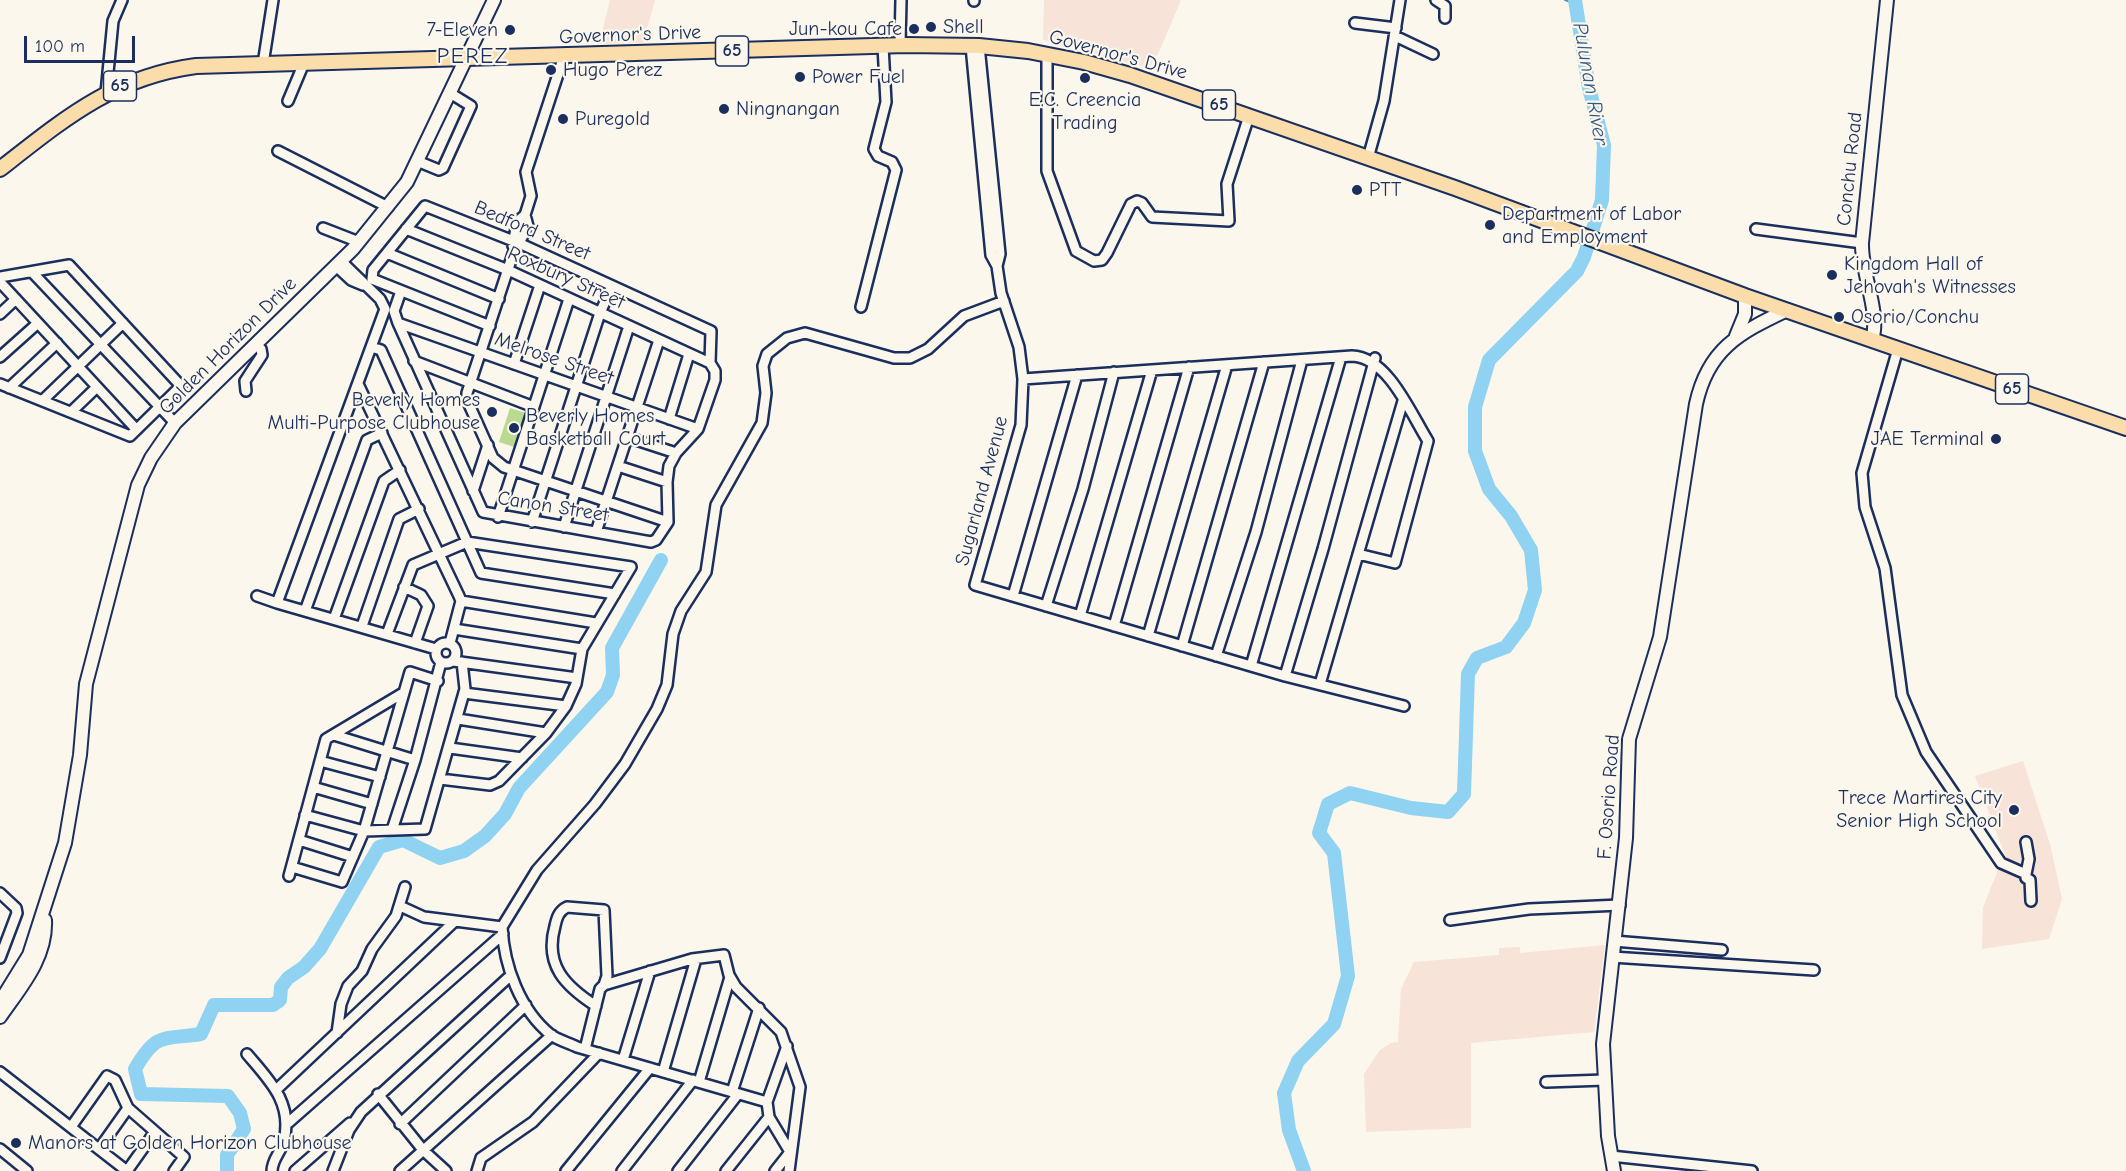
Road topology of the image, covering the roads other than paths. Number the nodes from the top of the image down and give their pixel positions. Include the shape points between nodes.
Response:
1 (122, 0) edge
2 (273, 0) edge
3 (494, 0) edge
4 (901, 0) edge
5 (1400, 0) edge
6 (1436, 0) edge
7 (1887, 0) edge
8 (1445, 18) dead end
9 (1355, 23) dead end
10 (1395, 32) junction
11 (900, 45) junction
12 (877, 46) junction
13 (975, 46) junction
14 (1047, 54) junction
15 (1433, 54) dead end
16 (564, 56) junction
17 (467, 58) junction
18 (304, 63) junction
19 (263, 64) junction
20 (106, 93) junction
21 (450, 93) junction
22 (288, 101) dead end
23 (1249, 116) junction
24 (278, 151) dead end
25 (1368, 158) junction
26 (417, 161) junction
27 (0, 170) edge
28 (388, 207) junction
29 (323, 228) dead end
30 (406, 230) junction
31 (1756, 230) dead end
32 (359, 242) junction
33 (517, 242) junction
34 (1862, 243) junction
35 (387, 253) junction
36 (338, 263) junction
37 (508, 270) junction
38 (32, 272) junction
39 (0, 280) edge
40 (540, 285) junction
41 (612, 286) junction
42 (401, 291) junction
43 (1745, 296) junction
44 (499, 298) junction
45 (16, 299) junction
46 (569, 299) junction
47 (1004, 301) junction
48 (861, 307) dead end
49 (1787, 310) junction
50 (600, 313) junction
51 (0, 314) edge
52 (38, 323) junction
53 (123, 323) junction
54 (398, 323) junction
55 (490, 326) junction
56 (629, 326) junction
57 (1736, 336) junction
58 (659, 340) junction
59 (1872, 340) junction
60 (57, 343) junction
61 (101, 345) junction
62 (256, 345) junction
63 (370, 347) junction
64 (1898, 349) junction
65 (481, 352) junction
66 (689, 354) junction
67 (0, 357) edge
68 (1341, 357) junction
69 (1302, 360) junction
70 (1375, 360) junction
71 (414, 361) junction
72 (1264, 362) junction
73 (710, 363) junction
74 (514, 364) junction
75 (1227, 365) junction
76 (78, 366) junction
77 (1189, 368) junction
78 (1152, 370) junction
79 (1114, 372) junction
80 (544, 375) junction
81 (1077, 375) junction
82 (1023, 379) junction
83 (470, 382) junction
84 (358, 384) junction
85 (5, 386) edge
86 (576, 386) junction
87 (97, 387) junction
88 (246, 392) dead end
89 (606, 397) junction
90 (42, 401) junction
91 (1403, 401) junction
92 (159, 407) junction
93 (534, 407) junction
94 (637, 407) junction
95 (71, 412) junction
96 (669, 419) junction
97 (175, 423) junction
98 (2126, 428) edge
99 (136, 429) junction
100 (698, 429) junction
101 (382, 433) junction
102 (627, 437) junction
103 (488, 446) junction
104 (676, 453) junction
105 (618, 466) junction
106 (400, 470) junction
107 (514, 470) junction
108 (545, 481) junction
109 (667, 482) junction
110 (473, 491) junction
111 (576, 491) junction
112 (606, 501) junction
113 (419, 509) junction
114 (498, 517) junction
115 (532, 522) junction
116 (668, 522) junction
117 (564, 527) junction
118 (596, 532) junction
119 (467, 542) junction
120 (440, 552) junction
121 (1358, 554) junction
122 (405, 587) junction
123 (615, 594) junction
124 (257, 596) dead end
125 (1013, 596) junction
126 (461, 601) junction
127 (277, 603) junction
128 (1047, 606) junction
129 (306, 611) junction
130 (1080, 616) junction
131 (334, 619) junction
132 (596, 623) junction
133 (1114, 626) junction
134 (362, 627) junction
135 (454, 629) junction
136 (387, 634) junction
137 (1148, 636) junction
138 (415, 642) junction
139 (450, 643) junction
140 (1182, 646) junction
141 (436, 649) junction
142 (582, 649) junction
143 (1216, 656) junction
144 (441, 662) junction
145 (457, 662) junction
146 (1251, 666) junction
147 (1285, 676) junction
148 (577, 678) junction
149 (438, 681) junction
150 (1320, 684) junction
151 (404, 693) junction
152 (464, 693) junction
153 (566, 706) junction
154 (1404, 706) dead end
155 (458, 719) junction
156 (546, 733) junction
157 (334, 735) junction
158 (450, 748) junction
159 (387, 751) junction
160 (522, 758) junction
161 (415, 760) junction
162 (320, 761) junction
163 (380, 777) junction
164 (440, 779) junction
165 (313, 787) junction
166 (372, 804) junction
167 (305, 815) junction
168 (392, 830) junction
169 (364, 831) junction
170 (299, 840) junction
171 (2026, 842) dead end
172 (353, 857) junction
173 (2026, 873) junction
174 (405, 887) dead end
175 (0, 893) edge
176 (2031, 901) dead end
177 (1620, 905) junction
178 (400, 906) junction
179 (44, 907) junction
180 (1450, 920) dead end
181 (455, 921) junction
182 (502, 931) junction
183 (0, 933) edge
184 (9, 940) junction
185 (1614, 941) junction
186 (1722, 950) dead end
187 (1612, 957) junction
188 (0, 958) edge
189 (696, 959) junction
190 (1814, 970) dead end
191 (650, 971) junction
192 (510, 976) junction
193 (730, 977) junction
194 (604, 985) junction
195 (0, 1002) edge
196 (526, 1005) junction
197 (596, 1006) junction
198 (759, 1008) junction
199 (0, 1017) edge
200 (337, 1033) junction
201 (552, 1035) junction
202 (787, 1046) junction
203 (585, 1049) junction
204 (599, 1053) junction
205 (247, 1054) dead end
206 (623, 1060) junction
207 (650, 1068) junction
208 (0, 1071) edge
209 (663, 1072) junction
210 (1605, 1080) junction
211 (696, 1081) junction
212 (1546, 1082) dead end
213 (277, 1089) junction
214 (735, 1093) junction
215 (378, 1094) junction
216 (767, 1102) junction
217 (128, 1108) junction
218 (769, 1117) junction
219 (354, 1120) junction
220 (288, 1123) junction
221 (400, 1124) junction
222 (71, 1127) junction
223 (154, 1134) junction
224 (0, 1149) edge
225 (99, 1149) junction
226 (423, 1150) junction
227 (790, 1152) junction
228 (1611, 1156) junction
229 (27, 1171) edge
230 (174, 1171) edge
231 (272, 1171) edge
232 (296, 1171) edge
233 (333, 1171) edge
234 (400, 1171) edge
235 (446, 1171) edge
236 (477, 1171) edge
237 (566, 1171) edge
238 (622, 1171) edge
239 (678, 1171) edge
240 (726, 1171) edge
241 (775, 1171) edge
242 (789, 1171) edge
243 (1614, 1171) edge
244 (1752, 1171) edge

1 - 20 street via 113,21
2 - 19 street
3 - 17 street, Golden Horizon Drive
4 - 11 street
5 - 10 street
6 - 8 street via 1445,6
7 - 34 street, Conchu Road
9 - 10 street
10 - 15 street
10 - 25 street via 1384,101
11 - 12 main road, Governor's Drive / 65
11 - 13 main road, Governor's Drive / 65
12 - 16 main road, Governor's Drive / 65
12 - 48 street via 886,102 874,149 878,156 892,162 896,170
13 - 14 main road, Governor's Drive / 65
13 - 47 street, Sugarland Avenue via 1000,254 997,266
14 - 23 main road, Governor's Drive / 65 via 1122,72
14 - 23 street via 1046,156 1051,186 1076,251 1094,261 1102,260 1131,204 1137,201 1152,217 1229,221 1227,184
16 - 17 main road, Governor's Drive / 65
16 - 33 street via 526,172 531,195 525,215 518,222
17 - 18 main road, Governor's Drive / 65
17 - 21 street, Golden Horizon Drive
18 - 19 main road, Governor's Drive / 65
18 - 22 street
19 - 20 main road, Governor's Drive / 65 via 178,68 145,76
20 - 27 main road, Governor's Drive / 65 via 68,116
21 - 26 street, Golden Horizon Drive
21 - 26 street via 471,106 443,168
23 - 25 main road, Governor's Drive / 65
24 - 28 street
25 - 43 main road, Governor's Drive / 65
26 - 28 street, Golden Horizon Drive
28 - 32 street, Golden Horizon Drive
29 - 32 street
30 - 33 street, Bedford Street via 425,206
30 - 35 street, Bedford Street
30 - 37 street, Roxbury Street
31 - 34 street
32 - 36 street, Golden Horizon Drive
33 - 37 street
33 - 41 street, Bedford Street
34 - 59 street, Conchu Road via 1863,269 1876,327
35 - 42 street, Bedford Street via 371,273 374,281
35 - 44 street
36 - 62 street, Golden Horizon Drive
36 - 63 street via 380,299 385,309
37 - 40 street, Roxbury Street
37 - 44 street
38 - 39 street
38 - 53 street via 69,265
38 - 61 street
39 - 45 street
40 - 46 street, Roxbury Street
40 - 74 street
41 - 50 street
41 - 73 street, Bedford Street via 711,331
42 - 54 street, Canon Street via 394,311
42 - 55 street
43 - 49 main road, Governor's Drive / 65
43 - 57 street, F. Osorio Road via 1745,314
44 - 55 street
45 - 51 street
45 - 52 street
46 - 50 street, Roxbury Street
46 - 80 street
47 - 82 street, Sugarland Avenue via 1018,339
47 - 182 street via 964,316 928,349 910,358 894,358 805,333 787,338 767,354 763,366 766,393 762,423 716,505 706,572 681,611 673,633 667,685 657,709 596,804 537,870
49 - 57 street, F. Osorio Road
49 - 59 main road, Governor's Drive / 65
50 - 56 street, Roxbury Street
50 - 86 street
52 - 60 street
52 - 67 street
53 - 61 street
53 - 92 street via 181,386
54 - 65 street, Melrose Street
54 - 71 street, Canon Street
55 - 65 street
56 - 58 street, Roxbury Street
56 - 89 street
57 - 177 street, F. Osorio Road via 1712,361 1698,396 1660,637 1629,739
58 - 66 street, Roxbury Street
58 - 94 street
59 - 64 main road, Governor's Drive / 65
60 - 76 street
60 - 85 street
61 - 76 street
61 - 92 street
62 - 88 street via 262,355 245,381
62 - 97 street, Golden Horizon Drive
63 - 84 street
63 - 119 street via 381,350
64 - 98 main road, Governor's Drive / 65
64 - 173 street via 1862,473 1865,507 1885,568 1902,695 1926,753 2001,863
65 - 74 street, Melrose Street
65 - 83 street
66 - 73 street, Roxbury Street
66 - 96 street
68 - 69 street
68 - 70 street
68 - 146 street
69 - 72 street
69 - 143 street via 1256,532
70 - 91 street
70 - 147 street
71 - 83 street
71 - 110 street, Canon Street
72 - 75 street
72 - 140 street
73 - 100 street via 716,380
74 - 80 street, Melrose Street
75 - 77 street
75 - 137 street
76 - 87 street
76 - 90 street
77 - 78 street
77 - 133 street
78 - 79 street
78 - 130 street
79 - 81 street
79 - 128 street
80 - 86 street, Melrose Street
80 - 93 street
81 - 82 street
81 - 125 street
82 - 125 street, Sugarland Avenue via 1021,425 975,585
83 - 93 street
83 - 103 street via 467,400
84 - 101 street
84 - 127 street
85 - 90 street
86 - 89 street, Melrose Street
86 - 108 street
87 - 95 street
87 - 99 street
89 - 94 street, Melrose Street
89 - 111 street
90 - 95 street
91 - 121 street
91 - 121 street via 1428,441 1395,563
92 - 97 street
92 - 99 street
93 - 107 street
94 - 96 street, Melrose Street
94 - 102 street
95 - 99 street via 130,436
96 - 100 street, Melrose Street
97 - 179 street, Golden Horizon Drive via 138,485 86,684 80,755 65,843
100 - 104 street
101 - 106 street
101 - 129 street via 367,440
102 - 104 street
102 - 105 street
103 - 107 street via 497,463
103 - 110 street
104 - 109 street
105 - 109 street
105 - 112 street
106 - 113 street
106 - 131 street via 384,481
107 - 108 street
107 - 114 street
108 - 111 street
108 - 115 street
109 - 116 street
110 - 114 street, Canon Street via 483,513
111 - 112 street
111 - 117 street
112 - 116 street
112 - 118 street
113 - 120 street
113 - 134 street via 399,519
114 - 115 street, Canon Street
115 - 117 street, Canon Street
116 - 118 street, Canon Street via 655,542
117 - 118 street, Canon Street
119 - 120 street
119 - 123 street via 481,573
119 - 123 street via 631,567
120 - 122 street via 413,565
120 - 126 street
121 - 150 street
122 - 136 street
122 - 138 street via 421,595 428,606
123 - 132 street
124 - 127 street
125 - 128 street
126 - 132 street
126 - 135 street
127 - 129 street
128 - 130 street
129 - 131 street
130 - 133 street
131 - 134 street
132 - 142 street
133 - 137 street
134 - 136 street
135 - 139 street
135 - 142 street
136 - 138 street
137 - 140 street
138 - 141 street
139 - 141 street
139 - 145 street via 457,652
140 - 143 street
141 - 144 street
142 - 148 street
143 - 146 street
144 - 145 street
144 - 149 street
145 - 148 street
145 - 152 street
146 - 147 street
147 - 150 street
148 - 153 street
149 - 151 street via 410,672
149 - 161 street
150 - 154 street
151 - 157 street
151 - 159 street
152 - 153 street
152 - 155 street
153 - 156 street
155 - 156 street
155 - 158 street
156 - 160 street
157 - 159 street
157 - 162 street via 326,739
158 - 160 street
158 - 164 street
159 - 161 street
159 - 163 street
160 - 164 street via 490,785
161 - 168 street
162 - 163 street
162 - 165 street
163 - 166 street
164 - 168 street via 425,829
165 - 166 street
165 - 167 street
166 - 169 street
167 - 169 street
167 - 170 street
168 - 169 street
169 - 172 street
170 - 172 street
170 - 172 street via 290,871 342,882
171 - 173 street
173 - 176 street
174 - 178 street
175 - 184 street via 16,908
177 - 180 street via 1529,909
177 - 185 street, F. Osorio Road
178 - 181 street via 424,917
178 - 200 street via 362,971 348,986 340,1004
179 - 195 street, Golden Horizon Drive via 29,955
179 - 199 street, Golden Horizon Drive via 46,929 38,959
181 - 182 street
181 - 200 street
182 - 192 street
182 - 220 street
183 - 184 street
184 - 188 street
185 - 186 street
185 - 187 street, F. Osorio Road
187 - 190 street
187 - 210 street, F. Osorio Road via 1603,1044
189 - 191 street
189 - 193 street via 724,955
189 - 209 street
191 - 194 street
191 - 206 street
192 - 196 street
192 - 215 street
193 - 198 street
193 - 211 street
194 - 197 street
194 - 197 street via 604,910 561,910 551,938 554,962 572,990
196 - 201 street
196 - 221 street
197 - 203 street
198 - 202 street via 781,1032
198 - 214 street
200 - 213 street
201 - 203 street
201 - 226 street
202 - 216 street
202 - 227 street via 800,1087
203 - 204 street
204 - 206 street
204 - 236 street via 533,1122 482,1158
205 - 213 street
206 - 207 street
207 - 209 street
207 - 237 street
208 - 222 street
209 - 211 street
210 - 212 street
210 - 228 street, F. Osorio Road
211 - 214 street
211 - 238 street
213 - 220 street
214 - 216 street
214 - 239 street
215 - 219 street
215 - 221 street
216 - 218 street
217 - 222 street via 115,1080 107,1076
217 - 223 street
217 - 225 street
218 - 227 street
218 - 240 street
219 - 232 street
219 - 233 street
220 - 231 street
221 - 226 street
222 - 225 street
223 - 225 street via 128,1171
223 - 230 street via 184,1158
224 - 229 street
226 - 234 street
226 - 235 street
227 - 241 street
227 - 242 street
228 - 243 street, F. Osorio Road
228 - 244 street

